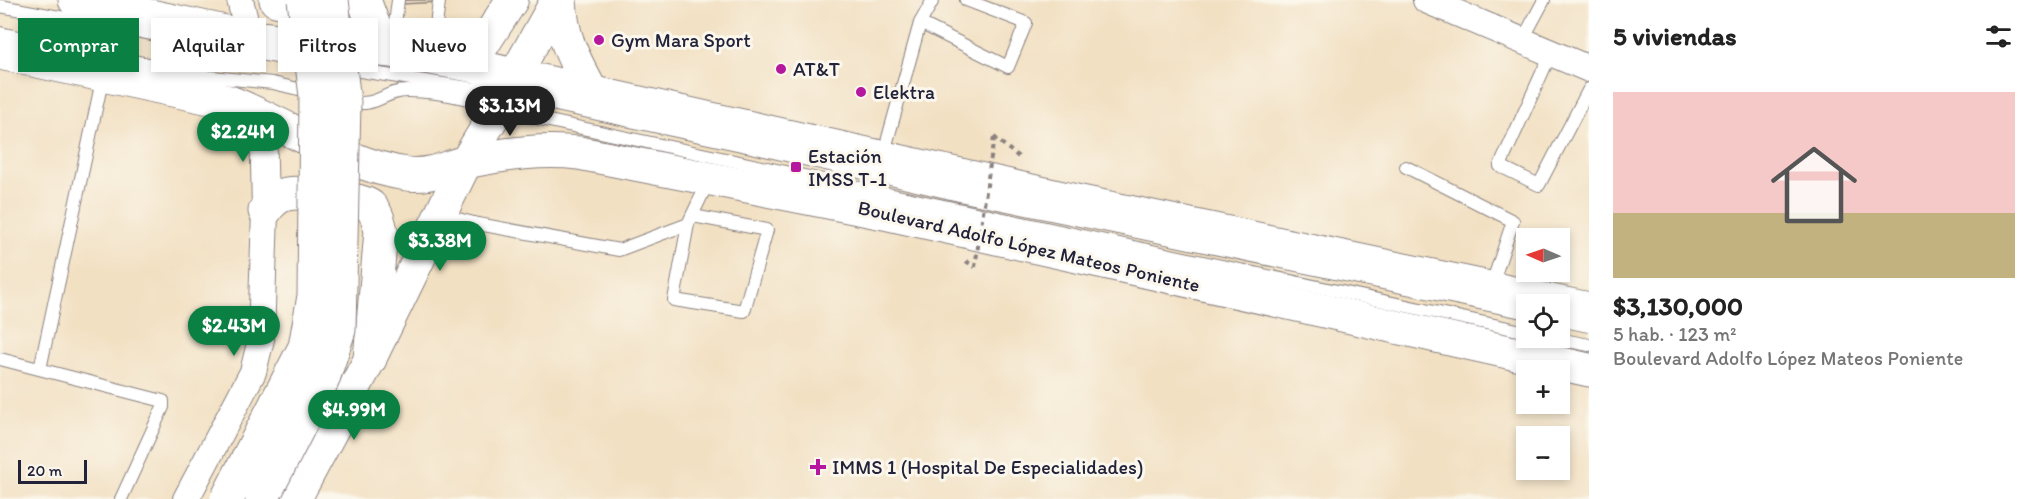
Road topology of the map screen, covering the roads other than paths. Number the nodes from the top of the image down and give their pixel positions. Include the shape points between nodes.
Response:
1 (75, 0) edge
2 (240, 0) edge
3 (276, 0) edge
4 (304, 0) edge
5 (334, 0) edge
6 (364, 0) edge
7 (398, 0) edge
8 (512, 0) edge
9 (558, 0) edge
10 (933, 0) edge
11 (966, 0) edge
12 (1426, 0) edge
13 (1544, 0) edge
14 (439, 2) dead end
15 (0, 6) edge
16 (160, 18) edge
17 (244, 18) edge
18 (396, 18) edge
19 (437, 18) edge
20 (920, 23) junction
21 (0, 33) edge
22 (488, 37) edge
23 (266, 39) edge
24 (1522, 40) junction
25 (390, 50) edge
26 (390, 51) edge
27 (0, 53) edge
28 (1551, 53) junction
29 (1589, 69) edge
30 (479, 72) edge
31 (103, 75) junction
32 (1589, 89) edge
33 (505, 92) junction
34 (592, 93) junction
35 (263, 115) junction
36 (882, 157) junction
37 (466, 162) junction
38 (1406, 167) dead end
39 (710, 179) junction
40 (266, 211) junction
41 (441, 214) junction
42 (690, 220) junction
43 (1491, 288) junction
44 (1589, 309) edge
45 (1516, 311) edge
46 (1570, 322) edge
47 (1589, 326) edge
48 (1516, 330) edge
49 (1570, 341) edge
50 (1589, 345) edge
51 (0, 358) edge
52 (370, 359) junction
53 (40, 369) junction
54 (1589, 370) edge
55 (299, 497) edge
56 (121, 499) edge
57 (186, 499) edge
58 (227, 499) edge
59 (262, 499) edge

1 - 16 main road
2 - 17 street
3 - 5 main road via 301,5
4 - 58 main road, bridge via 316,96 311,325 305,348
5 - 59 main road, bridge via 344,102 339,330 323,379
6 - 25 main road via 373,24
7 - 18 lane
8 - 22 street
9 - 33 street
9 - 34 main road via 566,42
10 - 20 lane
11 - 20 lane via 1026,23 1008,67
12 - 24 street
13 - 24 lane
14 - 19 lane
15 - 33 lane via 272,57
20 - 36 lane
21 - 33 lane via 211,77 273,83 359,104 378,101 395,91
23 - 26 main road
24 - 28 street
27 - 31 main road, Boulevard Adolfo López Mateos Poniente
28 - 29 street
28 - 32 lane via 1500,166 1539,184
30 - 33 main road
31 - 35 main road, Boulevard Adolfo López Mateos Poniente via 229,102
31 - 53 lane
33 - 34 main road
33 - 37 street
33 - 45 lane via 959,195
33 - 48 lane via 540,119
34 - 36 main road
35 - 37 main road, Boulevard Adolfo López Mateos Poniente via 351,157 408,174 439,172
35 - 40 street
36 - 43 main road
37 - 39 main road, Boulevard Adolfo López Mateos Poniente via 552,150
37 - 41 street
38 - 43 lane via 1513,221
39 - 42 lane
39 - 54 main road, Boulevard Adolfo López Mateos Poniente via 884,213
40 - 52 main road via 278,197 294,193 360,201 371,207 381,231
40 - 57 street via 261,339 253,372
41 - 42 lane via 619,250
41 - 52 street
42 - 42 lane via 674,300 744,311 767,230
43 - 44 main road
46 - 47 lane
49 - 50 lane
51 - 53 lane
52 - 55 street
53 - 56 lane via 163,400

